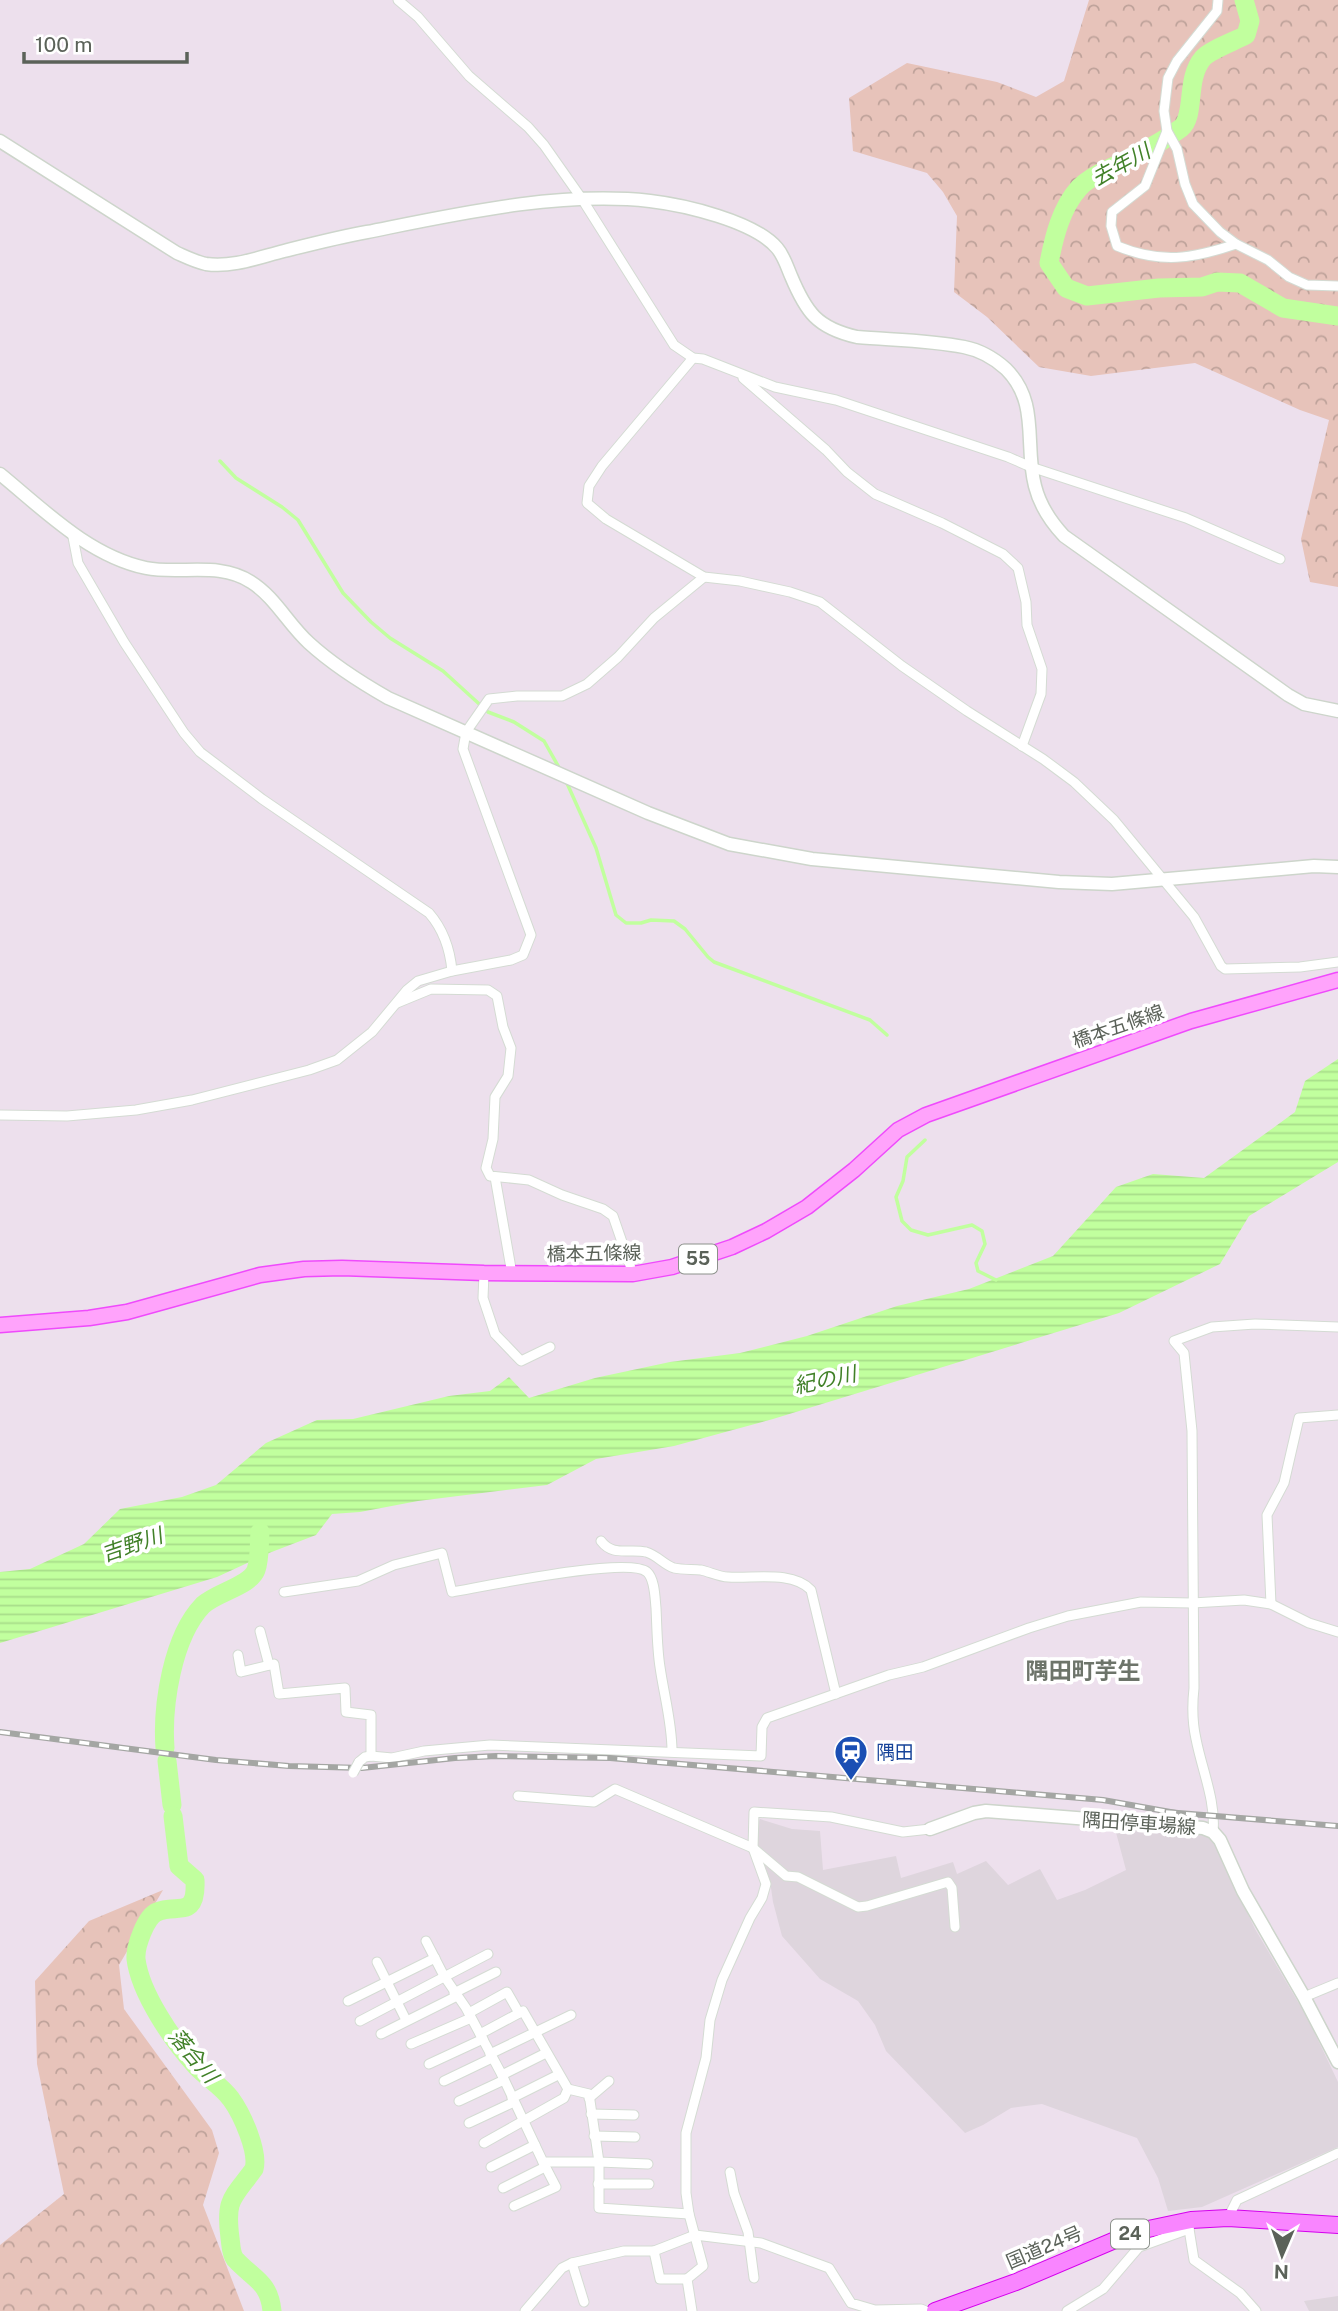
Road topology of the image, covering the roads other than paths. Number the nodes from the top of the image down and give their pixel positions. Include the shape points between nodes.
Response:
1 (398, 0) edge
2 (1218, 0) edge
3 (1167, 131) junction
4 (0, 141) edge
5 (582, 199) junction
6 (1236, 244) junction
7 (1338, 286) edge
8 (693, 358) junction
9 (737, 372) junction
10 (1031, 467) junction
11 (0, 474) edge
12 (72, 533) junction
13 (1280, 559) dead end
14 (704, 577) junction
15 (1338, 711) edge
16 (467, 732) junction
17 (1022, 746) junction
18 (1338, 866) edge
19 (1162, 880) junction
20 (1338, 962) edge
21 (452, 971) junction
22 (1338, 980) edge
23 (395, 1004) junction
24 (0, 1115) edge
25 (495, 1177) junction
26 (484, 1273) junction
27 (512, 1274) junction
28 (633, 1274) junction
29 (0, 1325) edge
30 (1338, 1327) edge
31 (550, 1347) dead end
32 (1338, 1415) edge
33 (601, 1541) dead end
34 (284, 1592) dead end
35 (1192, 1603) junction
36 (1271, 1604) junction
37 (260, 1631) dead end
38 (1338, 1632) edge
39 (238, 1655) dead end
40 (269, 1665) junction
41 (836, 1694) junction
42 (672, 1751) junction
43 (371, 1756) junction
44 (349, 1775) dead end
45 (518, 1796) dead end
46 (930, 1829) joint
47 (1213, 1832) junction
48 (753, 1848) junction
49 (955, 1927) dead end
50 (426, 1941) dead end
51 (488, 1954) dead end
52 (435, 1958) junction
53 (377, 1962) dead end
54 (496, 1972) dead end
55 (444, 1976) junction
56 (386, 1982) junction
57 (1338, 1983) edge
58 (456, 1995) junction
59 (1304, 1997) junction
60 (348, 2001) dead end
61 (396, 2002) junction
62 (519, 2013) junction
63 (571, 2015) dead end
64 (470, 2016) junction
65 (406, 2020) junction
66 (360, 2021) dead end
67 (534, 2032) junction
68 (381, 2034) dead end
69 (481, 2037) junction
70 (411, 2044) dead end
71 (546, 2053) junction
72 (491, 2056) junction
73 (1338, 2062) edge
74 (429, 2064) dead end
75 (558, 2075) junction
76 (503, 2078) junction
77 (444, 2081) dead end
78 (609, 2081) dead end
79 (568, 2088) junction
80 (589, 2098) junction
81 (513, 2100) junction
82 (459, 2101) dead end
83 (591, 2115) junction
84 (634, 2115) dead end
85 (524, 2119) junction
86 (469, 2123) dead end
87 (594, 2136) junction
88 (635, 2137) dead end
89 (484, 2143) dead end
90 (535, 2145) junction
91 (1338, 2153) edge
92 (599, 2162) junction
93 (648, 2164) dead end
94 (544, 2165) junction
95 (491, 2167) dead end
96 (730, 2172) dead end
97 (649, 2183) dead end
98 (598, 2184) junction
99 (503, 2188) dead end
100 (514, 2206) dead end
101 (688, 2214) junction
102 (1228, 2218) junction
103 (1190, 2224) junction
104 (1338, 2225) edge
105 (695, 2235) junction
106 (750, 2241) junction
107 (654, 2251) junction
108 (572, 2263) junction
109 (754, 2278) dead end
110 (687, 2279) junction
111 (584, 2302) dead end
112 (525, 2311) edge
113 (692, 2311) edge
114 (926, 2311) edge
115 (935, 2311) edge
116 (1067, 2311) edge
117 (1256, 2311) edge

1 - 5 street via 469,76 528,127
2 - 3 street via 1217,11 1168,78
3 - 6 street via 1193,204
3 - 6 street via 1145,186 1112,212 1117,246 1174,258
4 - 5 street via 177,253 207,264 239,262 369,231 524,204
5 - 8 street via 674,345
5 - 10 street via 652,201 735,222 779,250 801,300 824,326 856,337 964,347 983,353 1007,371 1023,393
6 - 7 street via 1268,260 1289,278 1307,285
8 - 9 street
8 - 14 street via 602,466 589,486 587,503
9 - 10 street via 775,387 849,404
9 - 17 street via 875,494 1003,554 1018,568 1027,625 1042,669 1041,694
10 - 13 street via 1186,518
10 - 15 street via 1041,503 1064,536 1288,695 1304,704
11 - 12 street
12 - 16 street via 100,552 149,569 199,568 249,580 308,642 356,680
12 - 21 street via 78,563 124,642 200,752 429,913 446,941
14 - 16 street via 587,684 562,696 488,699
14 - 17 street via 765,586 820,602 901,666
16 - 19 street via 729,844 812,859 1059,882
16 - 21 street via 463,748 531,935 523,955
17 - 19 street via 1074,782 1114,820
18 - 19 street
19 - 20 street via 1194,917 1224,969
21 - 23 street via 418,981
22 - 28 main road, 橋本五條線 / 55 via 1191,1021 926,1115 898,1130 807,1207 766,1231 672,1267
23 - 24 street via 372,1032 337,1060 309,1070 136,1110
23 - 25 street via 430,989 488,990 498,996 511,1048 508,1076 495,1097 486,1168
25 - 27 street
25 - 28 street via 529,1180 613,1216
26 - 27 main road, 橋本五條線 / 55
26 - 29 main road, 橋本五條線 / 55 via 304,1269 260,1275 127,1312
26 - 31 street via 483,1298 495,1334 521,1361
27 - 28 main road, 橋本五條線 / 55
30 - 35 street via 1212,1327 1174,1341 1184,1353 1192,1431
32 - 36 street via 1298,1418 1284,1483 1267,1515
33 - 41 street via 614,1551 645,1552 673,1568 804,1583 811,1590
34 - 42 street via 358,1581 394,1565 442,1553 452,1592 608,1568 647,1572 655,1598
35 - 36 street via 1244,1600
35 - 41 street via 1141,1602 1068,1616
35 - 47 street via 1192,1714 1215,1816
36 - 38 street
37 - 40 street
39 - 40 street via 241,1672
40 - 43 street via 274,1664 279,1694 345,1688 346,1712 372,1715
41 - 42 street via 767,1718 762,1727 761,1756
42 - 43 street via 490,1745 392,1758
43 - 44 street, bridge
45 - 48 street via 594,1802 615,1789
46 - 47 street, 隅田停車場線 via 986,1811
46 - 48 street via 904,1832 831,1817 754,1812
47 - 59 street, 隅田停車場線
48 - 49 street via 786,1876 798,1877 858,1907 948,1882
48 - 101 street via 766,1884 722,1980 710,2020 706,2058 686,2133
50 - 52 street
51 - 55 street
52 - 55 street
52 - 56 street
53 - 56 street
54 - 58 street
55 - 58 street
55 - 61 street
56 - 60 street
56 - 61 street
57 - 59 street
58 - 64 street
58 - 65 street
59 - 73 street, 隅田停車場線
61 - 65 street
61 - 66 street
62 - 64 street via 507,1992
62 - 67 street via 523,2011
62 - 69 street
63 - 67 street
64 - 69 street
64 - 70 street
65 - 68 street
67 - 71 street
67 - 72 street
69 - 72 street
69 - 74 street
71 - 75 street
71 - 76 street
72 - 76 street
72 - 77 street
75 - 79 street
75 - 81 street
76 - 81 street
76 - 82 street
78 - 80 street
79 - 80 street
79 - 85 street via 564,2098
80 - 83 street
81 - 85 street
81 - 86 street
83 - 84 street
83 - 87 street
85 - 89 street
85 - 90 street
87 - 88 street
87 - 92 street
90 - 94 street
90 - 95 street
91 - 102 street via 1237,2200
92 - 93 street
92 - 94 street
92 - 98 street
94 - 99 street
94 - 100 street via 556,2187
96 - 106 street
97 - 98 street
98 - 101 street via 599,2208
101 - 105 street
102 - 103 highway, 国道24号 / 24
102 - 104 highway, 国道24号 / 24
103 - 115 highway, 国道24号 / 24 via 1134,2232
103 - 116 street via 1139,2247 1104,2289
103 - 117 street via 1194,2260 1240,2293
105 - 106 street
105 - 107 street
105 - 110 street via 703,2266
106 - 109 street
106 - 114 street via 829,2268 850,2303 875,2310
107 - 108 street via 624,2251
107 - 110 street via 660,2279
108 - 111 street
108 - 112 street via 562,2268
110 - 113 street

